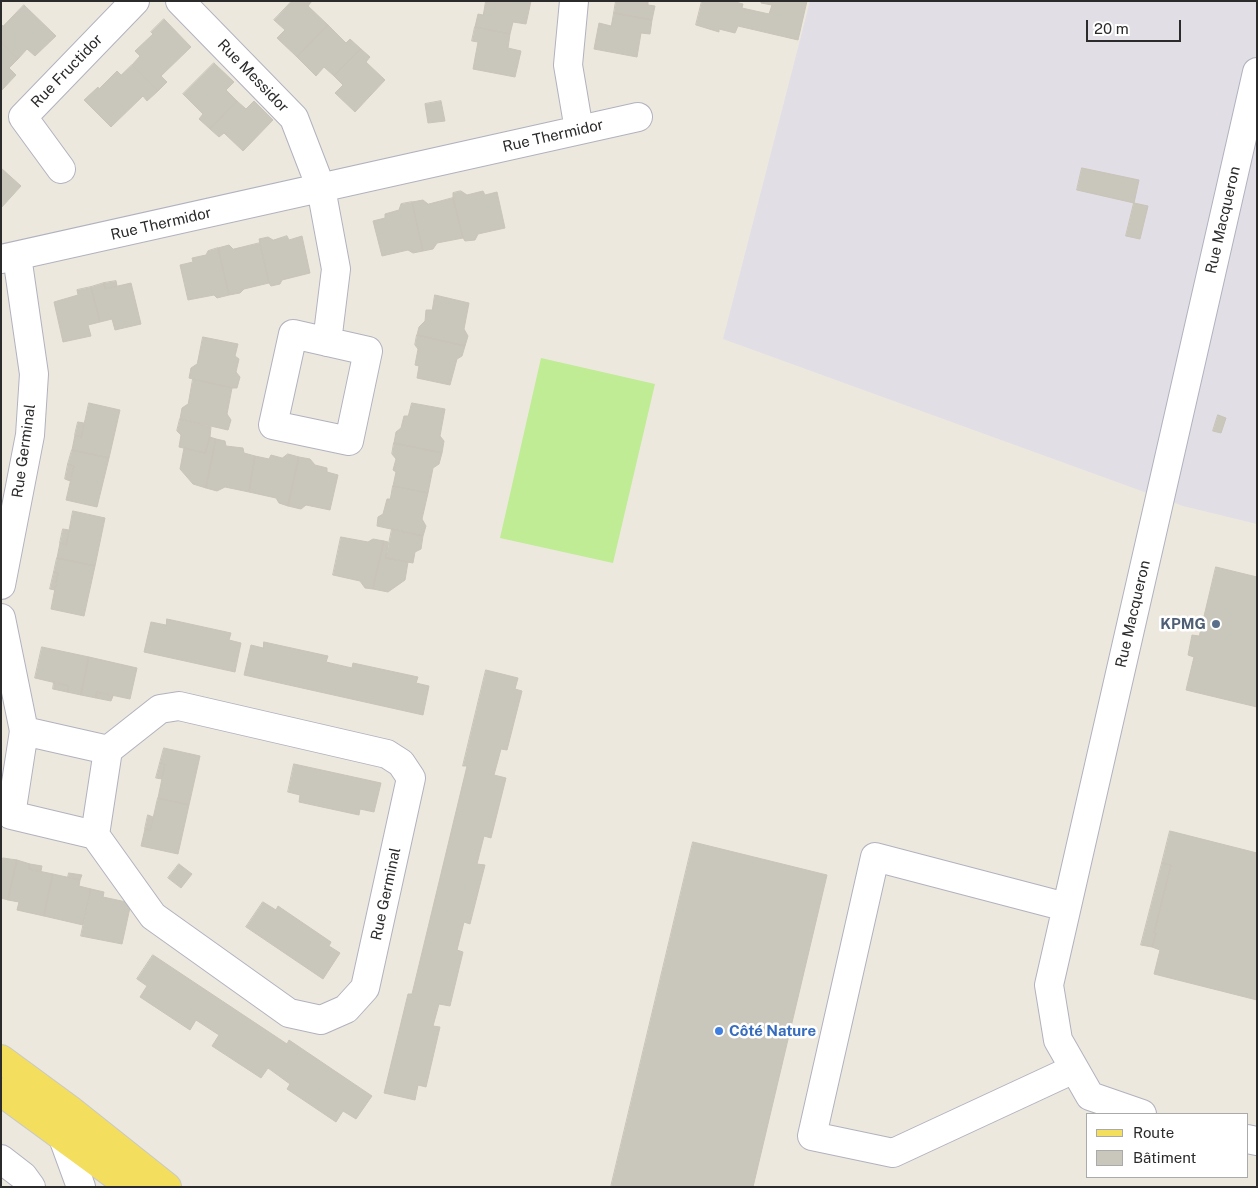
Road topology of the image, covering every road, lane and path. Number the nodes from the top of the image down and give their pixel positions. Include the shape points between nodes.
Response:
1 (135, 1) edge
2 (180, 1) edge
3 (574, 1) edge
4 (1257, 72) edge
5 (638, 117) dead end
6 (580, 130) junction
7 (61, 169) dead end
8 (321, 188) junction
9 (9, 258) edge
10 (327, 342) dead end
11 (1, 585) edge
12 (1, 618) edge
13 (24, 731) junction
14 (108, 750) junction
15 (94, 835) junction
16 (1066, 907) junction
17 (1, 1059) edge
18 (1074, 1069) junction
19 (1, 1092) edge
20 (1139, 1113) edge
21 (62, 1135) junction
22 (1, 1159) edge
23 (31, 1187) edge
24 (81, 1187) edge
25 (132, 1187) edge
26 (167, 1187) edge

1 - 7 street, Rue Fructidor via 23,117
2 - 8 street, Rue Messidor via 294,118
3 - 6 street via 568,65
4 - 16 street, Rue Macqueron
5 - 6 street, Rue Thermidor
6 - 8 street, Rue Thermidor
8 - 9 street, Rue Thermidor
8 - 10 street via 336,269
9 - 11 street, Rue Germinal via 34,374 30,435
12 - 13 street
13 - 14 street
13 - 15 street via 10,815
14 - 15 street
14 - 15 street, Rue Germinal via 160,709 179,706 388,754 401,763 411,778 366,988 346,1009 321,1020 289,1013 153,916
16 - 18 street, Rue Macqueron via 1048,985 1058,1040
16 - 18 street via 876,857 812,1136 893,1153
17 - 26 main road via 70,1109
18 - 20 street, Rue Macqueron via 1090,1096
19 - 21 main road
21 - 24 street
21 - 25 main road
22 - 23 street via 23,1176

